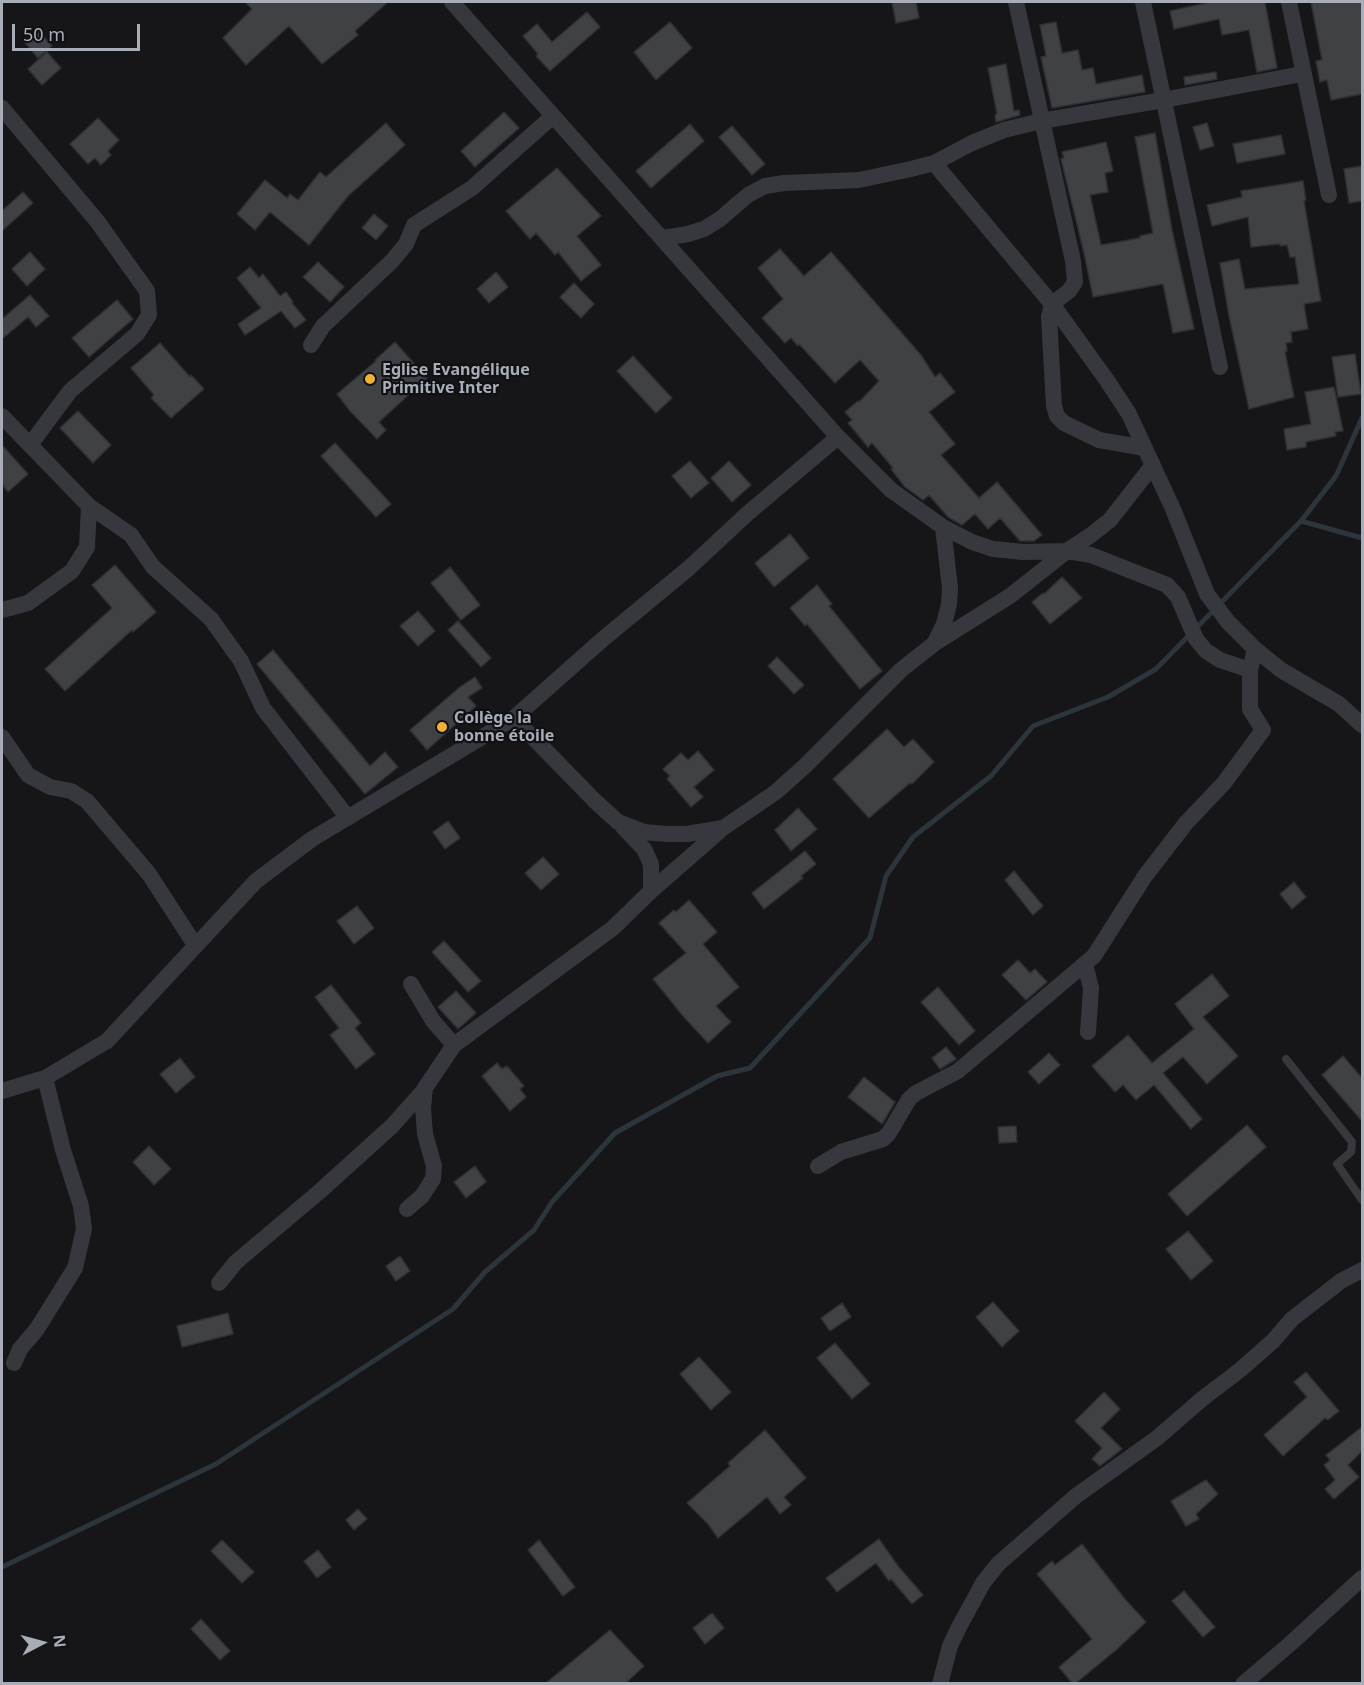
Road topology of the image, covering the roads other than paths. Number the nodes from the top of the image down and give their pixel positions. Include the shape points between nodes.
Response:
1 (452, 2) edge
2 (1016, 2) edge
3 (1143, 2) edge
4 (1288, 2) edge
5 (1302, 74) junction
6 (1163, 100) junction
7 (2, 108) edge
8 (553, 116) junction
9 (1041, 121) junction
10 (934, 163) junction
11 (1329, 195) dead end
12 (663, 238) junction
13 (1052, 304) junction
14 (311, 345) dead end
15 (1220, 368) dead end
16 (2, 416) edge
17 (838, 437) junction
18 (30, 445) junction
19 (1145, 448) junction
20 (1153, 465) junction
21 (89, 506) junction
22 (943, 526) junction
23 (1066, 551) junction
24 (2, 610) edge
25 (935, 643) junction
26 (1255, 649) junction
27 (1250, 670) junction
28 (514, 718) junction
29 (1362, 725) edge
30 (2, 737) edge
31 (348, 818) junction
32 (618, 822) junction
33 (723, 828) junction
34 (651, 891) junction
35 (195, 945) junction
36 (1085, 964) junction
37 (411, 984) dead end
38 (1088, 1032) dead end
39 (454, 1045) junction
40 (1286, 1059) dead end
41 (45, 1078) junction
42 (426, 1088) junction
43 (2, 1092) edge
44 (818, 1166) dead end
45 (1362, 1200) edge
46 (407, 1209) dead end
47 (1362, 1270) edge
48 (219, 1283) dead end
49 (14, 1363) dead end
50 (1362, 1578) edge
51 (939, 1683) edge
52 (1242, 1683) edge

1 - 8 street
2 - 9 street
3 - 6 street
4 - 5 street
5 - 6 street
5 - 11 street
6 - 9 street
6 - 15 street
7 - 18 street via 97,221 147,291 148,315 137,334 70,391
8 - 12 street
8 - 14 street via 472,188 414,225 406,244 392,261 323,326
9 - 10 street via 1004,130
9 - 13 street via 1074,261 1075,282
10 - 12 street via 859,180 765,186 704,229
10 - 13 street
12 - 17 street
13 - 19 street via 1129,414
13 - 19 street via 1049,336 1058,416 1064,423 1099,440
16 - 18 street
17 - 22 street via 891,490
17 - 28 street
18 - 21 street
19 - 20 street
20 - 23 street via 1110,520
20 - 26 street via 1207,594
21 - 24 street via 87,547 72,571 28,603
21 - 31 street via 131,535 153,567 211,619 242,662 263,708
22 - 23 street via 993,549
22 - 25 street via 949,604
23 - 25 street via 1010,596
23 - 27 street via 1091,555 1167,585 1178,597 1196,639 1206,651
25 - 33 street via 901,670 776,792
26 - 27 street
26 - 29 street via 1281,670 1339,704
27 - 36 street via 1250,709 1263,730 1145,876 1100,948
28 - 31 street
28 - 32 street
30 - 35 street via 28,775 87,801 149,874
31 - 35 street via 255,881
32 - 33 street via 644,832 668,834
32 - 34 street via 644,849 651,864
33 - 34 street
34 - 39 street via 613,928
35 - 41 street via 107,1041
36 - 38 street via 1091,988
36 - 44 street via 958,1071 916,1092 883,1139 847,1149
37 - 39 street via 433,1021
39 - 42 street
40 - 45 lane via 1352,1142 1351,1152 1337,1164
41 - 43 street
41 - 49 street via 84,1229 75,1268
42 - 46 street via 423,1121 434,1166 433,1179
42 - 48 street via 392,1126 236,1262
47 - 51 street via 1341,1281 1292,1319 1240,1370 1157,1438 1076,1496 998,1564 959,1627
50 - 52 street

